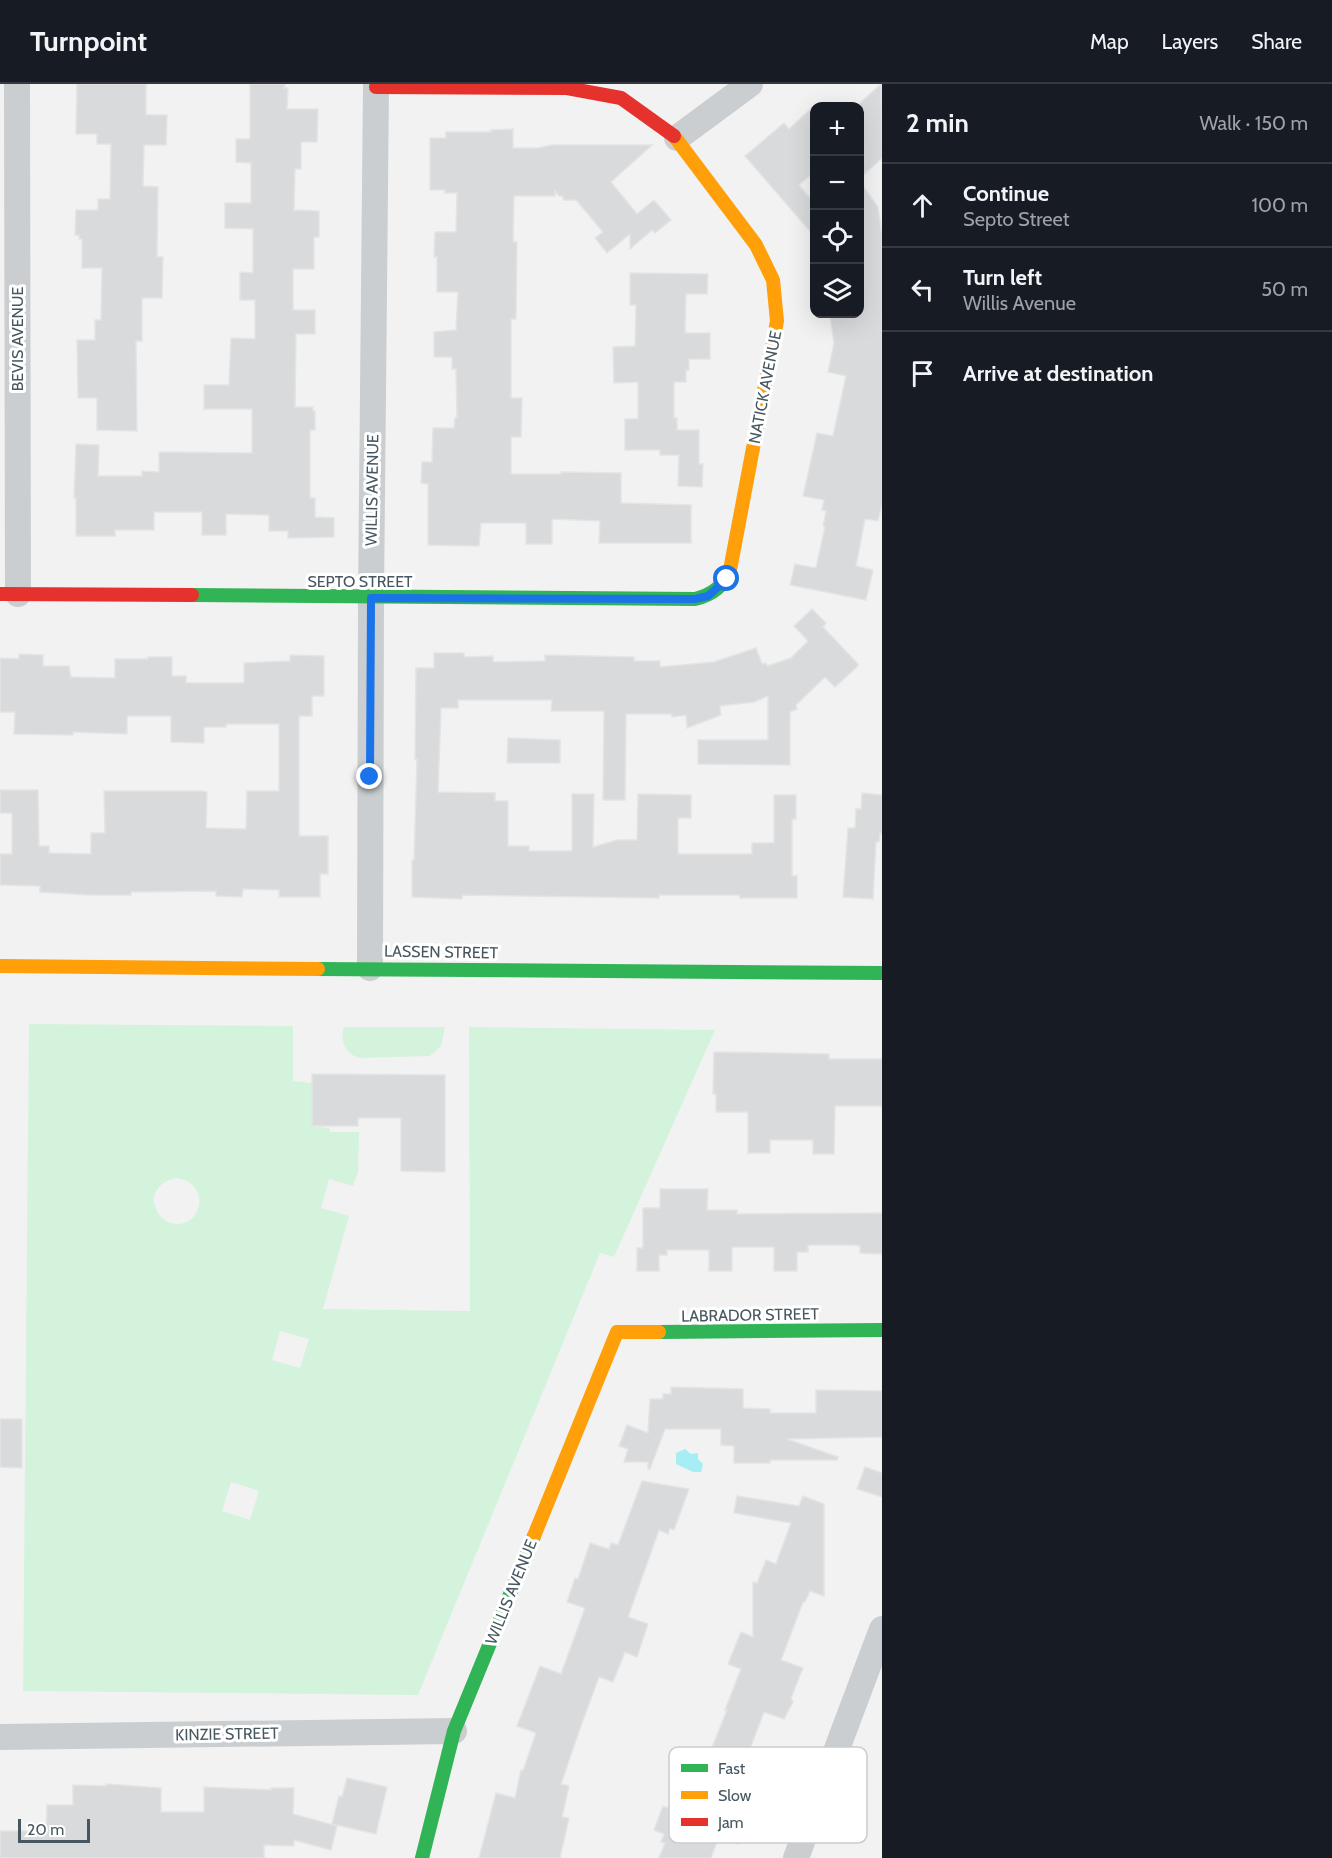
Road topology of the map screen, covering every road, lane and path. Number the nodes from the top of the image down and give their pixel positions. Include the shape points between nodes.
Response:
1 (16, 84) edge
2 (750, 84) edge
3 (376, 85) edge
4 (676, 138) junction
5 (718, 589) joint
6 (9, 594) edge
7 (371, 598) junction
8 (0, 966) edge
9 (370, 968) junction
10 (882, 973) edge
11 (882, 1330) edge
12 (617, 1332) joint
13 (882, 1629) edge
14 (454, 1731) junction
15 (0, 1737) edge
16 (838, 1747) edge
17 (802, 1843) edge
18 (422, 1858) edge
19 (796, 1858) edge

1 - 6 street, BEVIS AVENUE
2 - 4 street
3 - 4 street, NATICK AVENUE via 567,88 621,98
3 - 7 street, WILLIS AVENUE
4 - 5 street, NATICK AVENUE via 756,245 773,280 777,321 731,568
5 - 7 street, SEPTO STREET via 695,599
6 - 7 street, SEPTO STREET
7 - 9 street, WILLIS AVENUE
8 - 9 street, LASSEN STREET
9 - 10 street, LASSEN STREET
11 - 12 street, LABRADOR STREET
12 - 14 street, WILLIS AVENUE
13 - 16 street
14 - 15 street, KINZIE STREET
14 - 18 street, WILLIS AVENUE
17 - 19 street

